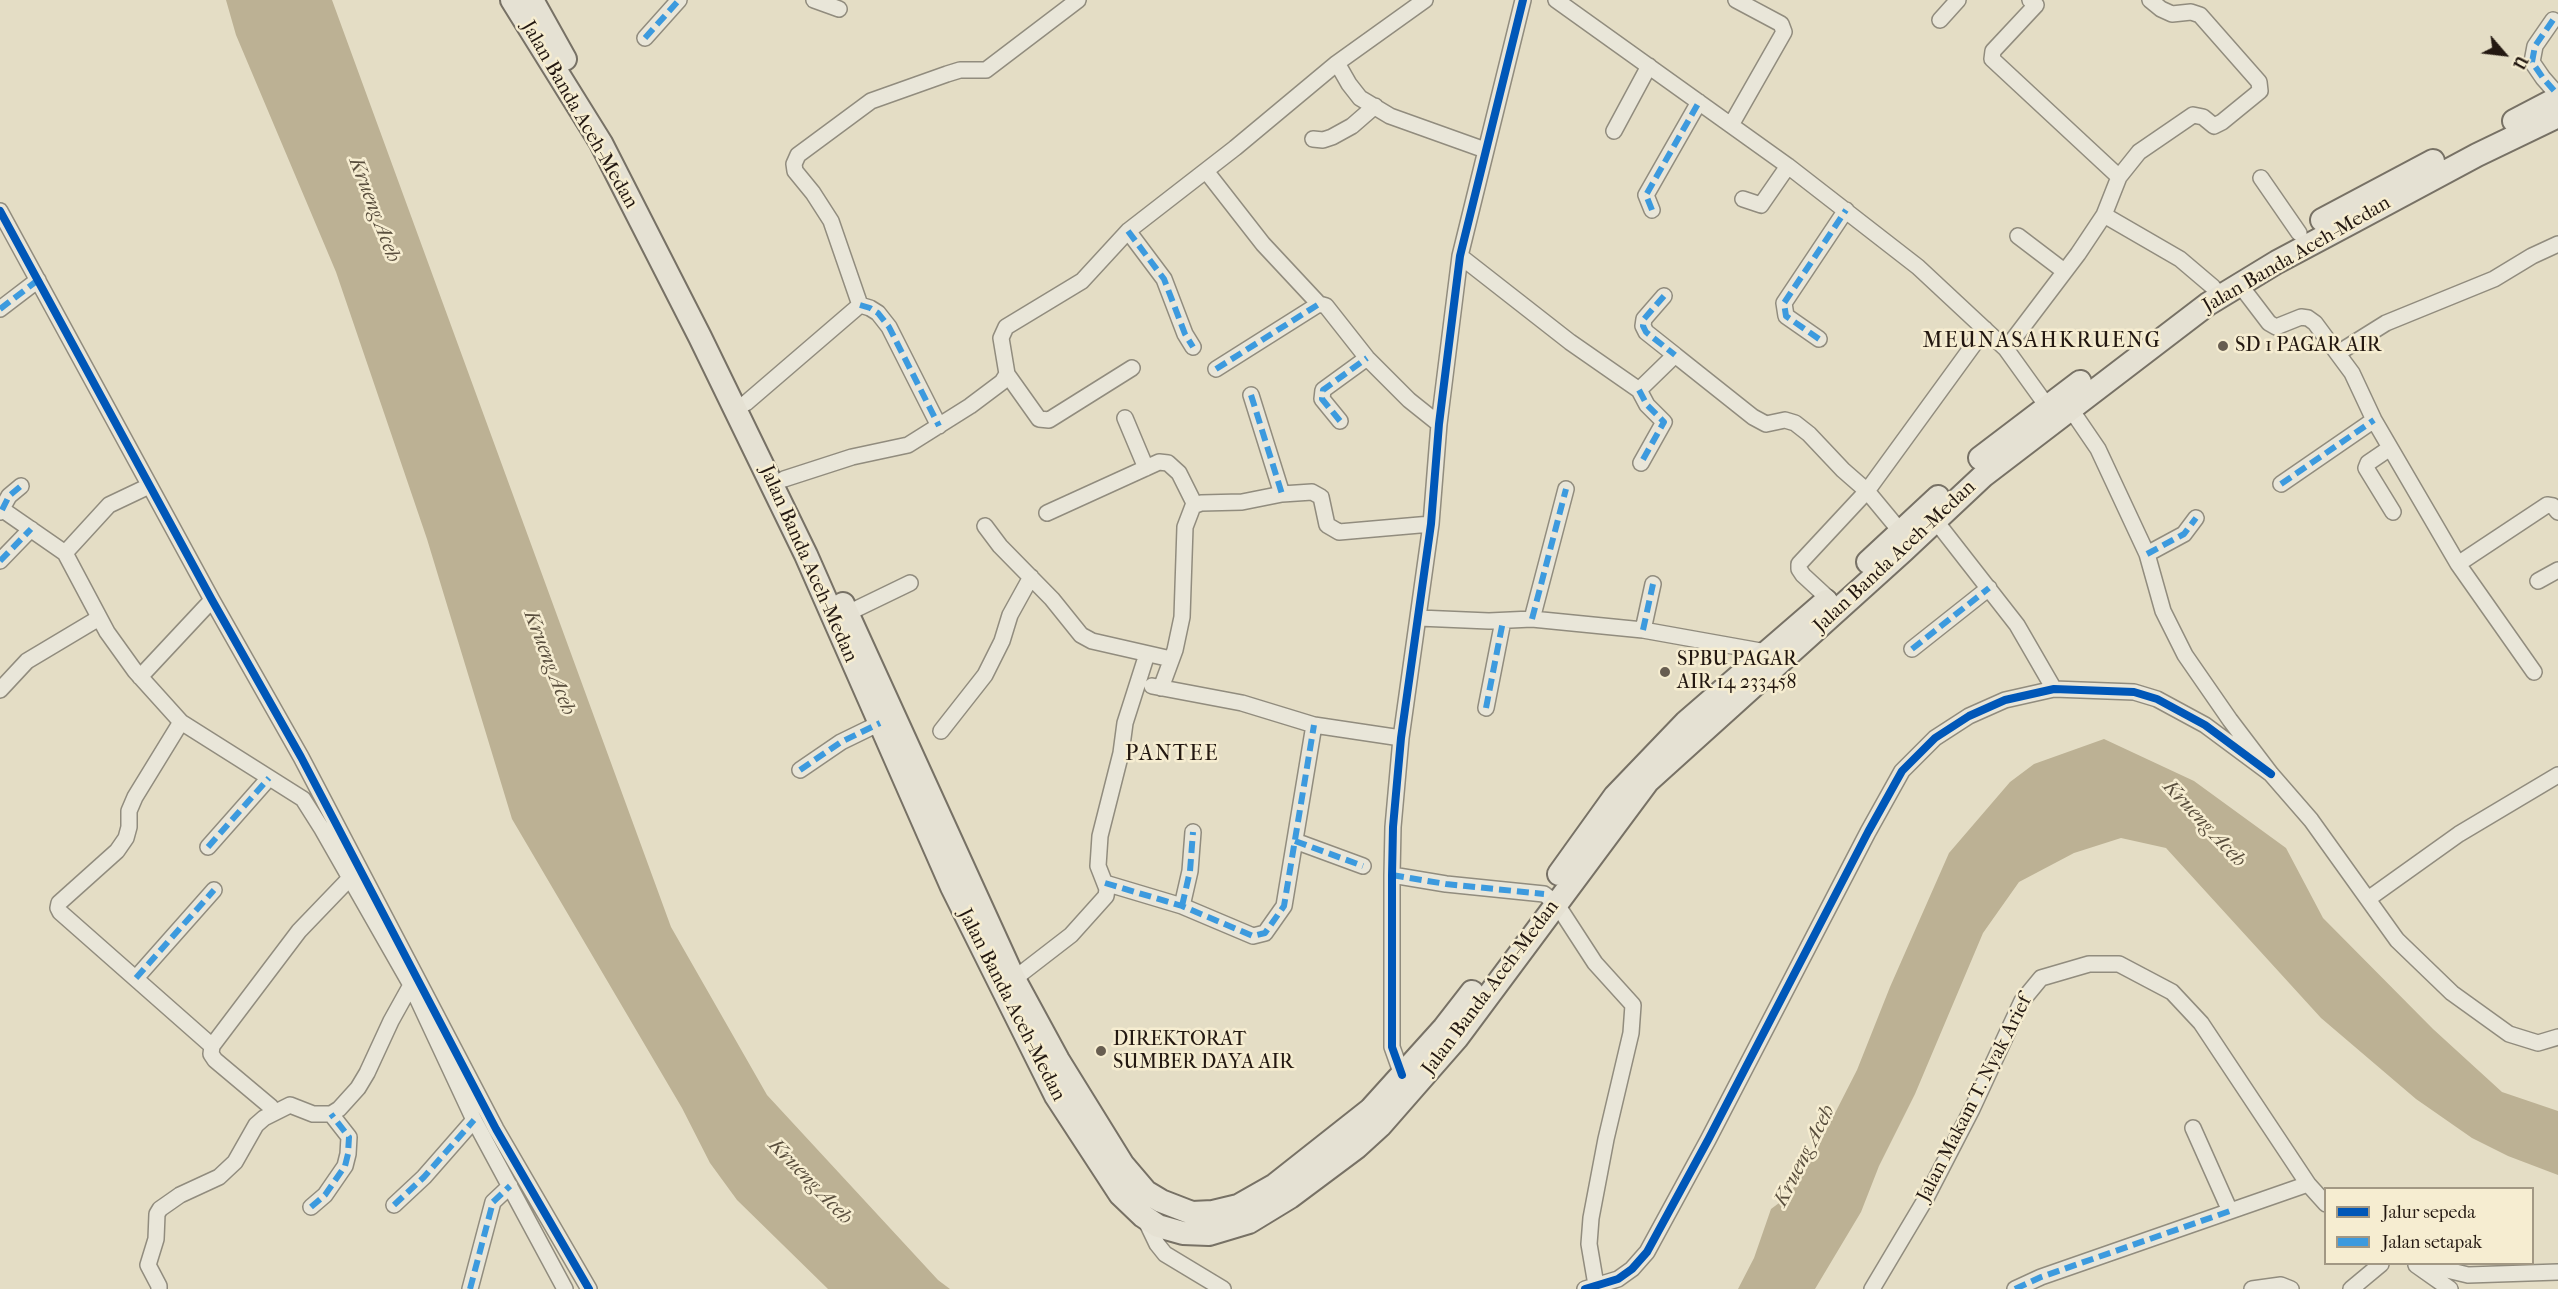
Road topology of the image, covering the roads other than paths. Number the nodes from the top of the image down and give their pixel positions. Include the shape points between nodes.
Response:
1 (512, 0) edge
2 (532, 0) edge
3 (679, 0) edge
4 (814, 0) edge
5 (1078, 0) edge
6 (1425, 0) edge
7 (1523, 0) edge
8 (1556, 0) edge
9 (1736, 0) edge
10 (1958, 0) edge
11 (2030, 0) edge
12 (2150, 0) edge
13 (838, 9) dead end
14 (1940, 20) dead end
15 (2553, 20) dead end
16 (645, 38) dead end
17 (1337, 63) junction
18 (1649, 66) junction
19 (2558, 96) edge
20 (1699, 102) junction
21 (1375, 106) junction
22 (2558, 116) edge
23 (1731, 125) junction
24 (1614, 131) dead end
25 (1313, 139) dead end
26 (1485, 150) junction
27 (1788, 166) junction
28 (1206, 171) junction
29 (2119, 177) junction
30 (2261, 178) dead end
31 (1743, 199) dead end
32 (1652, 210) dead end
33 (1846, 210) junction
34 (0, 211) edge
35 (2104, 215) junction
36 (1128, 231) junction
37 (2299, 233) junction
38 (2018, 236) dead end
39 (2558, 244) edge
40 (1460, 256) junction
41 (2064, 271) junction
42 (38, 280) junction
43 (2240, 285) junction
44 (2213, 287) junction
45 (1664, 296) dead end
46 (1319, 304) junction
47 (860, 305) junction
48 (0, 309) edge
49 (1985, 330) junction
50 (1819, 339) dead end
51 (1193, 347) dead end
52 (2006, 349) junction
53 (2338, 352) junction
54 (1675, 355) junction
55 (1367, 358) junction
56 (1132, 368) dead end
57 (1216, 369) dead end
58 (1007, 374) junction
59 (1640, 390) junction
60 (1251, 395) dead end
61 (746, 403) junction
62 (2047, 406) junction
63 (2070, 408) junction
64 (1125, 418) dead end
65 (2374, 420) junction
66 (1340, 422) dead end
67 (1439, 424) junction
68 (939, 426) junction
69 (2390, 448) junction
70 (1641, 463) dead end
71 (1146, 468) junction
72 (784, 479) junction
73 (2281, 484) dead end
74 (21, 486) dead end
75 (150, 486) junction
76 (1566, 489) dead end
77 (1868, 491) junction
78 (1282, 494) junction
79 (1195, 505) junction
80 (1, 510) edge
81 (2393, 512) dead end
82 (2558, 512) edge
83 (1047, 513) dead end
84 (2196, 518) dead end
85 (1935, 520) junction
86 (1431, 524) junction
87 (985, 526) dead end
88 (31, 529) junction
89 (1900, 532) junction
90 (66, 553) junction
91 (2147, 554) junction
92 (0, 561) edge
93 (2458, 564) junction
94 (2558, 570) edge
95 (1031, 577) junction
96 (2538, 581) dead end
97 (910, 583) dead end
98 (1653, 584) dead end
99 (1989, 588) junction
100 (212, 600) junction
101 (1834, 604) junction
102 (848, 613) junction
103 (99, 618) junction
104 (1419, 618) junction
105 (1532, 620) junction
106 (1503, 621) junction
107 (1643, 630) junction
108 (1912, 649) dead end
109 (1766, 651) junction
110 (1147, 654) junction
111 (1171, 659) junction
112 (2534, 672) dead end
113 (140, 677) junction
114 (1139, 683) junction
115 (1161, 688) junction
116 (2054, 689) junction
117 (0, 690) edge
118 (1486, 708) dead end
119 (888, 720) junction
120 (181, 722) junction
121 (1314, 725) junction
122 (941, 731) dead end
123 (1401, 738) junction
124 (800, 770) dead end
125 (2271, 774) junction
126 (2558, 775) edge
127 (269, 778) junction
128 (1193, 832) dead end
129 (1295, 841) junction
130 (208, 847) dead end
131 (1363, 866) dead end
132 (1392, 875) junction
133 (349, 879) junction
134 (1105, 883) junction
135 (214, 890) dead end
136 (1550, 898) junction
137 (2368, 899) junction
138 (1182, 906) junction
139 (136, 978) junction
140 (1014, 979) junction
141 (411, 985) junction
142 (2558, 1037) edge
143 (212, 1046) junction
144 (1402, 1076) junction
145 (271, 1107) dead end
146 (331, 1114) junction
147 (474, 1120) junction
148 (2193, 1128) dead end
149 (2308, 1184) junction
150 (510, 1186) junction
151 (2324, 1203) edge
152 (394, 1205) dead end
153 (310, 1207) dead end
154 (2230, 1211) junction
155 (1143, 1216) junction
156 (2379, 1265) edge
157 (2416, 1265) edge
158 (2430, 1265) edge
159 (2558, 1272) edge
160 (1591, 1287) edge
161 (159, 1289) edge
162 (470, 1289) edge
163 (565, 1289) edge
164 (589, 1289) edge
165 (1223, 1289) edge
166 (1872, 1289) edge
167 (2015, 1289) edge
168 (2252, 1289) edge
169 (2292, 1289) edge
170 (2350, 1289) edge
171 (2450, 1289) edge

1 - 119 highway, Jalan Banda Aceh-Medan via 601,143
2 - 61 highway, Jalan Banda Aceh-Medan via 653,217
3 - 16 street
4 - 13 street
5 - 47 street via 986,70 960,70 871,102 798,155 795,171 831,221
6 - 17 street
7 - 26 street
8 - 18 street
9 - 23 street via 1781,24 1784,32
10 - 14 street
11 - 29 street via 2036,5 1993,51 1992,59
12 - 29 street via 2172,14 2200,15 2259,82 2260,91 2214,126 2193,115 2139,152
15 - 19 street via 2535,46 2532,62
17 - 21 street via 1360,98
17 - 28 street
18 - 20 street
18 - 24 street
19 - 37 highway, Jalan Banda Aceh-Medan
20 - 23 street
20 - 32 street via 1646,195
21 - 25 street via 1332,137
21 - 26 street via 1390,116
22 - 43 highway, Jalan Banda Aceh-Medan via 2477,155
23 - 27 street
26 - 40 street
27 - 31 street via 1761,205
27 - 33 street
28 - 36 street
28 - 46 street via 1263,244
29 - 35 street
30 - 37 street
33 - 49 street via 1918,267
33 - 50 street via 1784,303 1786,316
34 - 42 street
35 - 41 street
35 - 44 street via 2180,259
36 - 51 street via 1164,279
36 - 58 street via 1082,281 1006,327 1001,338
37 - 44 highway, Jalan Banda Aceh-Medan
38 - 41 street
39 - 53 street via 2494,279 2386,323
40 - 59 street via 1570,342
40 - 67 street
41 - 52 street
42 - 48 street
42 - 75 street
43 - 53 street via 2269,323 2276,327 2308,318
43 - 63 highway, Jalan Banda Aceh-Medan via 2208,304
44 - 62 highway, Jalan Banda Aceh-Medan
45 - 54 street via 1642,326
46 - 55 street via 1326,306
46 - 57 street
47 - 61 street
47 - 68 street via 878,313 889,327
49 - 52 street
49 - 77 street
52 - 62 street
53 - 65 street
54 - 59 street
54 - 77 street via 1753,417 1766,424 1785,420 1795,423
55 - 66 street via 1323,390 1322,399
55 - 67 street
56 - 58 street via 1049,420 1039,419
58 - 68 street via 1002,382
59 - 70 street via 1647,405 1664,422
60 - 78 street
61 - 72 highway, Jalan Banda Aceh-Medan
62 - 89 highway, Jalan Banda Aceh-Medan via 1971,466
63 - 85 highway, Jalan Banda Aceh-Medan via 1983,476
63 - 91 street via 2098,449
64 - 71 street
65 - 69 street
65 - 73 street
67 - 86 street
68 - 72 street via 908,444
69 - 81 street via 2366,468
69 - 93 street
71 - 79 street via 1168,463 1179,473
71 - 83 street
72 - 102 highway, Jalan Banda Aceh-Medan
74 - 80 street
75 - 90 street via 110,505
75 - 100 street
76 - 105 street
77 - 89 street
77 - 101 street via 1799,564 1803,575
78 - 79 street
78 - 86 street via 1318,493 1327,525 1339,532
79 - 111 street via 1185,527 1182,617
80 - 88 street
82 - 93 street via 2547,505
84 - 91 street via 2184,534
85 - 99 street
85 - 101 highway, Jalan Banda Aceh-Medan
86 - 104 street
87 - 95 street
88 - 90 street
88 - 92 street
89 - 101 highway, Jalan Banda Aceh-Medan
90 - 103 street
91 - 125 street via 2163,611 2185,655
93 - 112 street
94 - 96 street
95 - 110 street via 1081,635
95 - 122 street via 985,675
97 - 102 street
98 - 107 street
99 - 108 street
99 - 116 street via 2017,625
100 - 113 street
100 - 164 street via 306,768 496,1129
101 - 109 highway, Jalan Banda Aceh-Medan
101 - 136 highway, Jalan Banda Aceh-Medan via 1648,781
102 - 119 highway, Jalan Banda Aceh-Medan
103 - 113 street
103 - 117 street via 37,654
104 - 106 street
104 - 123 street
105 - 106 street
105 - 107 street
106 - 118 street
107 - 109 street
109 - 136 highway, Jalan Banda Aceh-Medan via 1686,722 1615,796
110 - 111 street
110 - 114 street
111 - 115 street
113 - 120 street
114 - 115 street
114 - 134 street via 1125,723 1100,836 1098,866
115 - 121 street via 1242,703
116 - 125 street via 2134,692 2157,699 2224,737
116 - 160 street via 2005,700 1969,716 1935,738 1902,771 1647,1252 1618,1279
119 - 124 street via 841,742
119 - 140 highway, Jalan Banda Aceh-Medan
119 - 155 highway, Jalan Banda Aceh-Medan via 952,887 1056,1096 1120,1194
120 - 127 street
120 - 139 street via 135,797 129,810 126,838 57,906
121 - 123 street
121 - 129 street
123 - 132 street
125 - 137 street via 2311,820
126 - 137 street via 2459,834
127 - 130 street
127 - 133 street via 303,799
128 - 138 street via 1193,853
129 - 131 street
129 - 138 street via 1284,906 1259,937
132 - 136 street
132 - 144 street via 1392,1047
133 - 141 street
133 - 143 street via 299,931
134 - 138 street
134 - 140 street via 1104,900 1071,934
135 - 139 street
136 - 144 highway, Jalan Banda Aceh-Medan
136 - 155 highway, Jalan Banda Aceh-Medan via 1457,1038 1357,1147 1249,1222 1209,1234 1183,1233 1158,1226
136 - 160 street via 1595,963 1633,1005 1631,1033 1591,1218
137 - 142 street via 2397,940 2452,993 2509,1034 2538,1043
139 - 143 street
140 - 144 highway, Jalan Banda Aceh-Medan via 1123,1165 1146,1192 1192,1213 1238,1206 1275,1185 1370,1110
141 - 146 street via 358,1088
141 - 147 street
143 - 145 street via 215,1060
146 - 153 street via 349,1137 348,1154 345,1166 325,1195
146 - 161 street via 313,1114 290,1105 264,1118 235,1162 219,1177 160,1209 156,1239 147,1264
147 - 150 street
147 - 152 street via 424,1178
148 - 154 street
149 - 151 street, Jalan Makam T. Nyak Arief
149 - 154 street
149 - 166 street, Jalan Makam T. Nyak Arief via 2200,1023 2172,992 2119,964 2089,963 2041,978 2022,1001 1925,1200
150 - 162 street via 493,1202
150 - 163 street
154 - 167 street
155 - 165 street via 1165,1254
156 - 170 street
157 - 171 street
158 - 159 street via 2469,1275
168 - 169 street via 2281,1285

